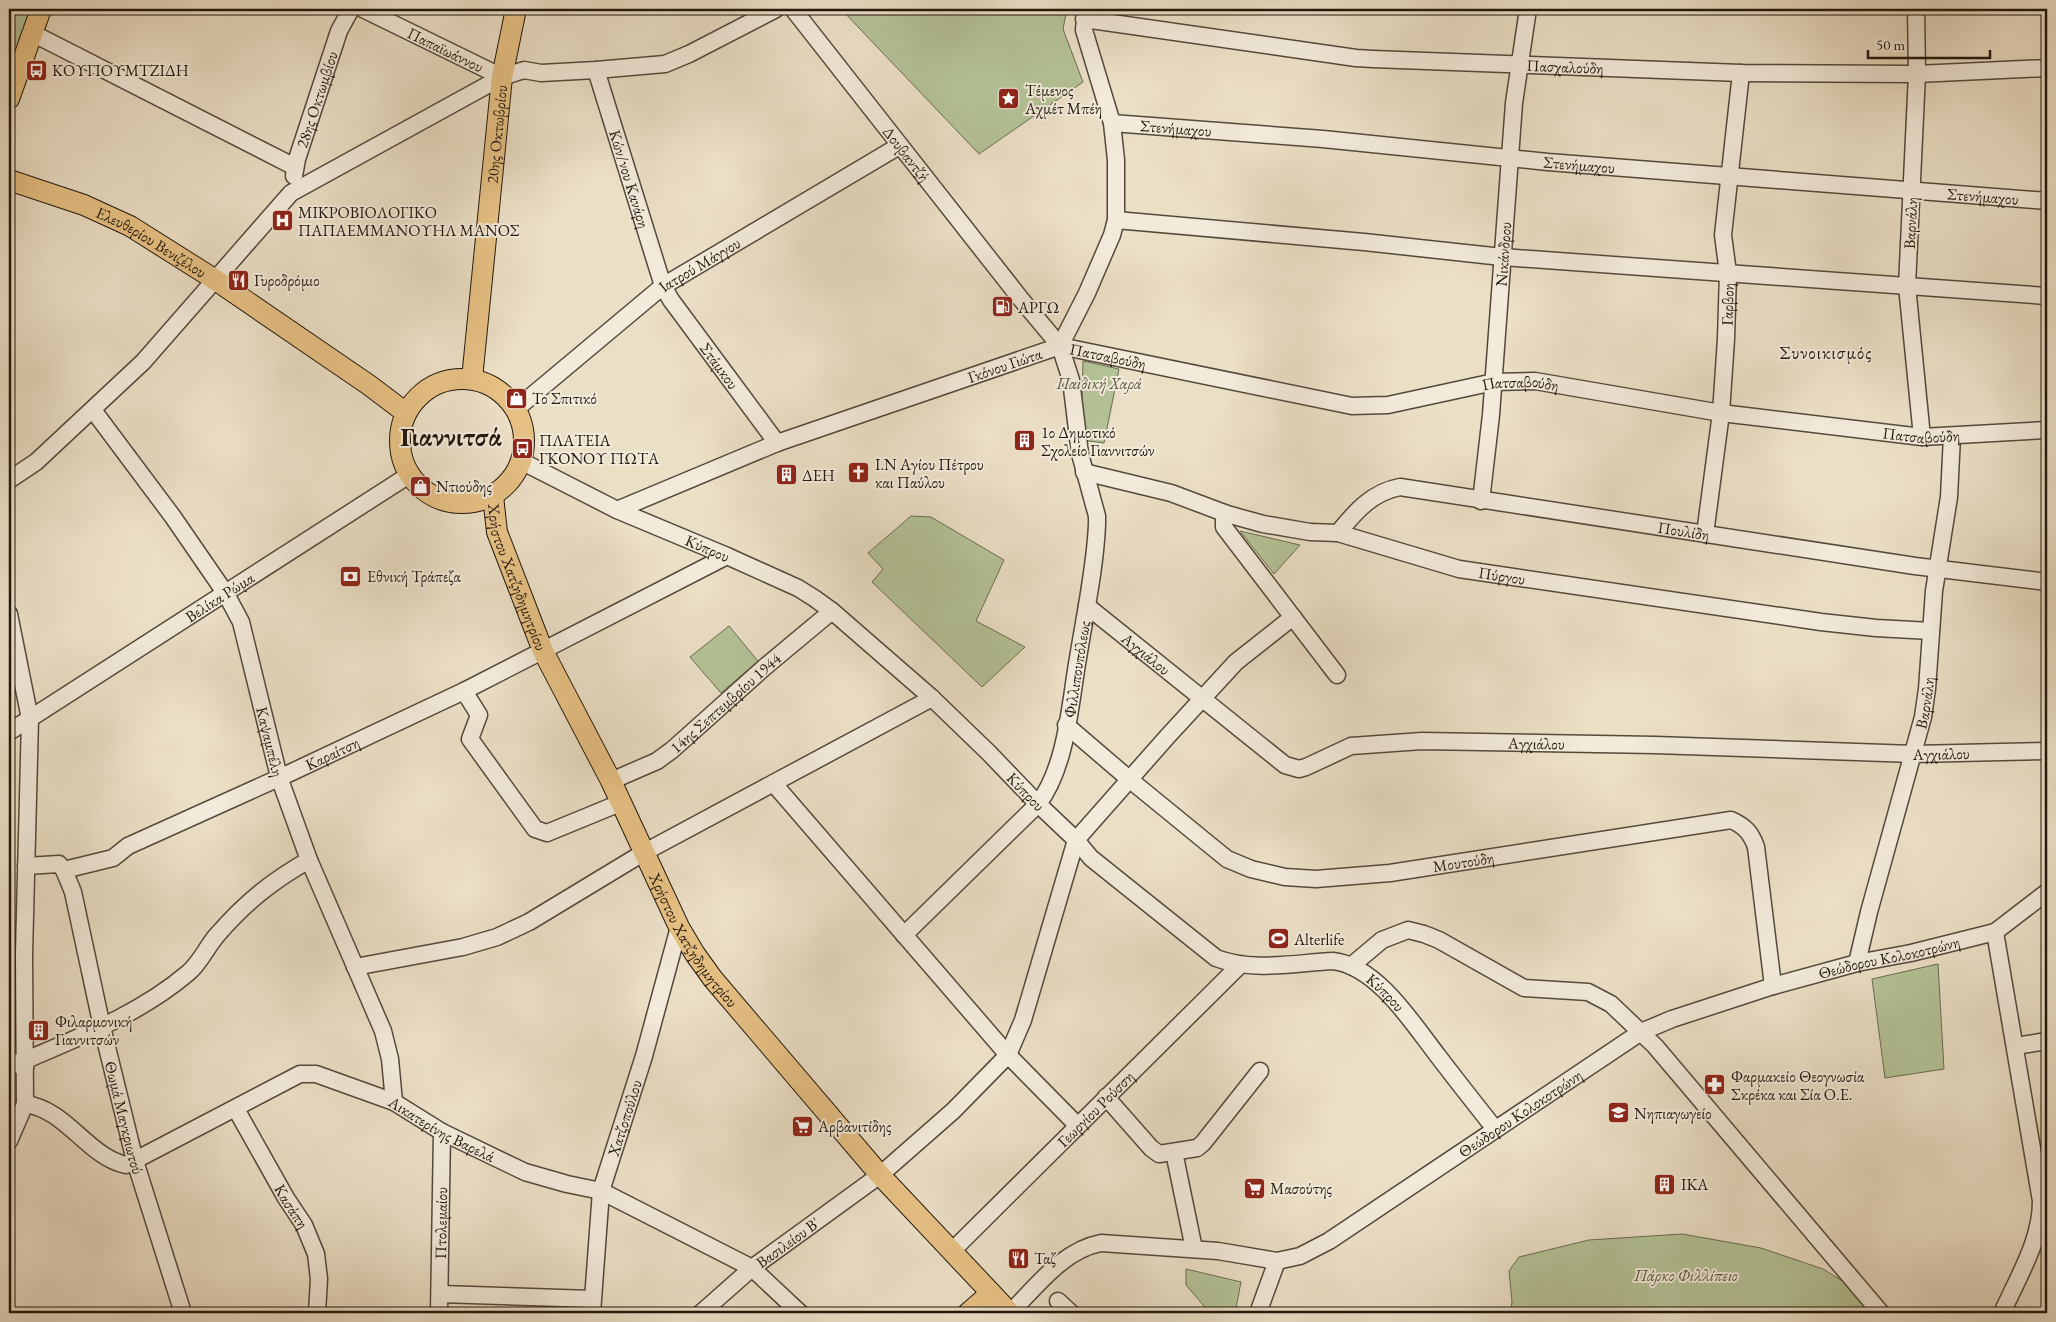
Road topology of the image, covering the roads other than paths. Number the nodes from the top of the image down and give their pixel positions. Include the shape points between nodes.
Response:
1 (41, 9) edge
2 (351, 9) edge
3 (363, 9) edge
4 (513, 9) edge
5 (776, 9) edge
6 (793, 9) edge
7 (1528, 9) edge
8 (1916, 9) edge
9 (1085, 14) edge
10 (32, 34) junction
11 (1520, 66) junction
12 (2047, 68) edge
13 (596, 70) junction
14 (1741, 73) junction
15 (1918, 74) junction
16 (502, 77) junction
17 (9, 99) edge
18 (1112, 123) junction
19 (900, 146) junction
20 (1511, 159) junction
21 (295, 167) junction
22 (1730, 175) junction
23 (9, 180) edge
24 (1912, 190) junction
25 (291, 193) junction
26 (2047, 201) edge
27 (1116, 220) junction
28 (1502, 257) junction
29 (1728, 273) junction
30 (214, 279) junction
31 (663, 286) junction
32 (1907, 286) junction
33 (2047, 296) edge
34 (1020, 298) joint
35 (1060, 346) junction
36 (472, 379) junction
37 (1494, 382) junction
38 (516, 409) junction
39 (93, 410) junction
40 (406, 413) junction
41 (1721, 413) junction
42 (2047, 430) edge
43 (1922, 436) junction
44 (1952, 436) junction
45 (777, 443) junction
46 (521, 462) junction
47 (1084, 472) junction
48 (409, 475) junction
49 (9, 480) edge
50 (492, 496) junction
51 (1481, 501) junction
52 (618, 510) junction
53 (1224, 513) junction
54 (1338, 533) junction
55 (1705, 534) junction
56 (727, 556) junction
57 (1937, 569) junction
58 (2047, 582) edge
59 (226, 594) junction
60 (1087, 606) junction
61 (832, 611) junction
62 (1293, 617) junction
63 (10, 623) edge
64 (1931, 631) junction
65 (543, 651) junction
66 (1337, 675) dead end
67 (464, 691) junction
68 (932, 698) junction
69 (1202, 699) junction
70 (30, 719) junction
71 (1066, 725) junction
72 (9, 732) edge
73 (2047, 751) edge
74 (1914, 754) junction
75 (279, 777) junction
76 (1129, 779) junction
77 (611, 781) junction
78 (774, 784) junction
79 (620, 803) junction
80 (1038, 804) junction
81 (1076, 840) junction
82 (643, 853) junction
83 (309, 860) junction
84 (26, 866) junction
85 (61, 867) junction
86 (2047, 892) edge
87 (679, 927) junction
88 (1995, 932) junction
89 (904, 935) junction
90 (1857, 963) junction
91 (1240, 965) junction
92 (1351, 966) junction
93 (354, 967) junction
94 (1773, 986) junction
95 (102, 1027) junction
96 (1641, 1032) junction
97 (2047, 1041) edge
98 (2015, 1046) junction
99 (1008, 1055) junction
100 (9, 1060) edge
101 (26, 1068) junction
102 (1260, 1071) dead end
103 (1106, 1098) junction
104 (394, 1102) junction
105 (25, 1104) junction
106 (236, 1109) junction
107 (1077, 1125) junction
108 (1495, 1129) junction
109 (442, 1132) junction
110 (9, 1141) edge
111 (1174, 1152) junction
112 (135, 1161) junction
113 (880, 1175) junction
114 (601, 1191) junction
115 (1194, 1249) junction
116 (952, 1251) junction
117 (1276, 1261) junction
118 (752, 1268) junction
119 (991, 1293) junction
120 (440, 1294) junction
121 (1058, 1301) dead end
122 (592, 1306) edge
123 (183, 1313) edge
124 (318, 1313) edge
125 (439, 1313) edge
126 (701, 1313) edge
127 (800, 1313) edge
128 (968, 1313) edge
129 (1010, 1313) edge
130 (1072, 1313) edge
131 (1258, 1313) edge
132 (1881, 1313) edge
133 (2002, 1313) edge

1 - 10 main road
2 - 21 street, 28ης Οκτωμβίου via 339,31
3 - 16 street, Παπαϊωάννου
4 - 16 main road, 20ης Οκτωβρίου
5 - 13 street via 665,64
6 - 19 street, Δουβαντζή
7 - 11 street, Νικάνδρου
8 - 15 street, Βαρνάλη
9 - 11 street, Πασχαλούδη via 1356,58
9 - 18 street, Γκόνου Γιώτα via 1086,40
10 - 17 main road
10 - 21 street
11 - 14 street, Πασχαλούδη
11 - 20 street, Νικάνδρου
12 - 15 street, Πασχαλούδη
13 - 16 street via 541,73 524,70
13 - 31 street, Κών/νου Κανάρη
14 - 15 street, Πασχαλούδη
14 - 22 street, Γαρβοη
15 - 24 street, Βαρνάλη
16 - 25 street
16 - 36 main road, 20ης Οκτωβρίου
18 - 20 street, Στενήμαχου via 1323,139
18 - 27 street, Γκόνου Γιώτα
19 - 31 street, Ιατρού Μάγγου
19 - 34 street, Δουβαντζή
20 - 22 street, Στενήμαχου
20 - 28 street, Νικάνδρου
21 - 25 street, 28ης Οκτωμβίου
22 - 24 street, Στενήμαχου
22 - 29 street, Γαρβοη via 1723,235
23 - 30 main road, Ελευθερίου Βενιζέλου via 84,205 130,226
24 - 26 street, Στενήμαχου
24 - 32 street, Βαρνάλη
25 - 30 street
27 - 28 street
27 - 35 street, Γκόνου Γιώτα via 1087,293
28 - 29 street
28 - 37 street, Νικάνδρου
29 - 32 street
29 - 41 street, Γαρβοη
30 - 39 street via 143,362
30 - 40 main road, Ελευθερίου Βενιζέλου
31 - 38 street, Ιατρού Μάγγου
31 - 45 street, Στάμκου via 670,300
32 - 33 street
32 - 43 street, Βαρνάλη
34 - 35 street, Πατσαβούδη
35 - 37 street, Πατσαβούδη via 1352,406 1388,405
35 - 45 street, Γκόνου Γιώτα
35 - 47 street, Φιλλιπουπόλεως via 1071,380
36 - 38 main road via 501,392
36 - 40 main road via 456,378 441,382 415,400
37 - 41 street, Πατσαβούδη via 1534,381
37 - 51 street, Νικάνδρου
38 - 46 main road via 524,435
39 - 49 street via 36,462
39 - 59 street, Καψαμπέλη
40 - 48 main road via 400,444 402,460
41 - 43 street, Πατσαβούδη
41 - 55 street, Γαρβοη
42 - 44 street, Πατσαβούδη
43 - 44 street, Πατσαβούδη
44 - 57 street, Βαρνάλη via 1949,497
45 - 52 street, Γκόνου Γιώτα
46 - 50 main road via 510,482
46 - 52 street, Κύπρου
47 - 53 street, Πύργου via 1171,493
47 - 60 street, Φιλλιπουπόλεως via 1097,525
48 - 50 main road via 426,492 452,503 467,504
48 - 59 street, Βελίκα Ρώμα
50 - 65 main road, Χρήστου Χατζηδημητρίου via 497,532
51 - 54 street, Πουλίδη via 1392,489 1364,503
51 - 55 street, Πουλίδη
52 - 56 street, Κύπρου
53 - 54 street, Πύργου via 1278,528
53 - 62 street via 1224,527
54 - 64 street, Πύργου via 1459,570 1821,622
55 - 57 street, Πουλίδη
56 - 61 street, Κύπρου via 798,588
56 - 65 street, Καραίτση
57 - 58 street, Πουλίδη
57 - 64 street, Βαρνάλη
59 - 70 street, Βελίκα Ρώμα
59 - 75 street, Καψαμπέλη via 241,622
60 - 69 street, Αγχιάλου
60 - 71 street, Φιλλιπουπόλεως
61 - 68 street, Κύπρου
61 - 77 street, 14ης Σεπτεμβρίου 1944 via 672,750 657,761
62 - 66 street
62 - 69 street via 1250,650
63 - 70 street
64 - 74 street, Βαρνάλη via 1927,689
65 - 67 street, Καραίτση
65 - 77 main road, Χρήστου Χατζηδημητρίου
67 - 75 street, Καραίτση
67 - 79 street via 479,715 470,739 535,829 547,833
68 - 78 street
68 - 80 street, Κύπρου
69 - 74 street, Αγχιάλου via 1285,765 1299,769 1351,746 1422,741
69 - 76 street
70 - 72 street, Βελίκα Ρώμα
70 - 84 street
71 - 76 street, Μουτούδη
71 - 80 street, Φιλλιπουπόλεως via 1055,771 1047,792
73 - 74 street, Αγχιάλου
74 - 90 street, Βαρνάλη
75 - 83 street, Καψαμπέλη
75 - 85 street, Καραίτση via 128,846 114,858
76 - 81 street
76 - 94 street, Μουτούδη via 1226,859 1285,877 1316,879 1390,873 1731,820 1742,825 1752,836 1756,847
77 - 79 main road, Χρήστου Χατζηδημητρίου
78 - 82 street
78 - 89 street
79 - 82 main road, Χρήστου Χατζηδημητρίου
80 - 81 street, Κύπρου
80 - 89 street, Φιλλιπουπόλεως
81 - 91 street, Κύπρου via 1091,858 1188,937 1216,958
81 - 99 street via 1023,1020
82 - 87 main road, Χρήστου Χατζηδημητρίου
82 - 93 street via 530,922 497,938
83 - 93 street, Καψαμπέλη
83 - 95 street via 250,900 216,936 187,974 165,991
84 - 85 street, Καραίτση
84 - 101 street
85 - 95 street, Θωμά Μαγκριωτού via 73,892
86 - 88 street, Θεώδορου Κολοκοτρώνη
87 - 113 main road, Χρήστου Χατζηδημητρίου via 713,978
87 - 114 street, Χατζοπούλου via 644,1056
88 - 90 street, Θεώδορου Κολοκοτρώνη
88 - 98 street
89 - 99 street
90 - 94 street, Θεώδορου Κολοκοτρώνη
91 - 92 street, Κύπρου via 1333,960
91 - 103 street, Γεωργίου Ρούσση
92 - 96 street via 1382,940 1408,930 1439,940 1524,988 1588,992 1600,996
92 - 108 street, Κύπρου via 1367,975 1395,1000
93 - 104 street, Καψαμπέλη via 383,1031 390,1059
94 - 96 street, Θεώδορου Κολοκοτρώνη via 1681,1015
95 - 101 street via 26,1060
95 - 112 street, Θωμά Μαγκριωτού
96 - 108 street, Θεώδορου Κολοκοτρώνη
96 - 132 street
97 - 98 street
98 - 133 street via 2041,1215 2034,1243
99 - 107 street
99 - 113 street, Βασιλείου Β' via 953,1112
100 - 101 street
101 - 105 street
102 - 111 street via 1203,1143 1197,1148
103 - 107 street, Γεωργίου Ρούσση
103 - 111 street via 1151,1148 1159,1154
104 - 106 street, Αικατερίνης Βαρελά via 306,1073
104 - 109 street, Αικατερίνης Βαρελά
105 - 110 street
105 - 112 street via 45,1109 106,1157 126,1165
106 - 112 street, Αικατερίνης Βαρελά
106 - 124 street, Κασάπη via 304,1225 316,1254
107 - 116 street, Γεωργίου Ρούσση
108 - 117 street, Θεώδορου Κολοκοτρώνη via 1329,1241 1300,1256
109 - 114 street, Αικατερίνης Βαρελά via 525,1172
109 - 120 street, Πτολεμαίου
111 - 115 street
112 - 123 street, Θωμά Μαγκριωτού
113 - 116 main road, Χρήστου Χατζηδημητρίου
113 - 118 street, Βασιλείου Β'
114 - 118 street, Αικατερίνης Βαρελά
114 - 122 street, Χατζοπούλου
115 - 117 street, Θεώδορου Κολοκοτρώνη
115 - 129 street, Θεώδορου Κολοκοτρώνη via 1086,1246 1069,1257
116 - 119 main road, Χρήστου Χατζηδημητρίου
117 - 131 street
118 - 126 street, Βασιλείου Β'
118 - 127 street, Αικατερίνης Βαρελά
119 - 128 main road
119 - 129 main road, Χρήστου Χατζηδημητρίου
120 - 122 street
120 - 125 street, Πτολεμαίου
121 - 130 street

